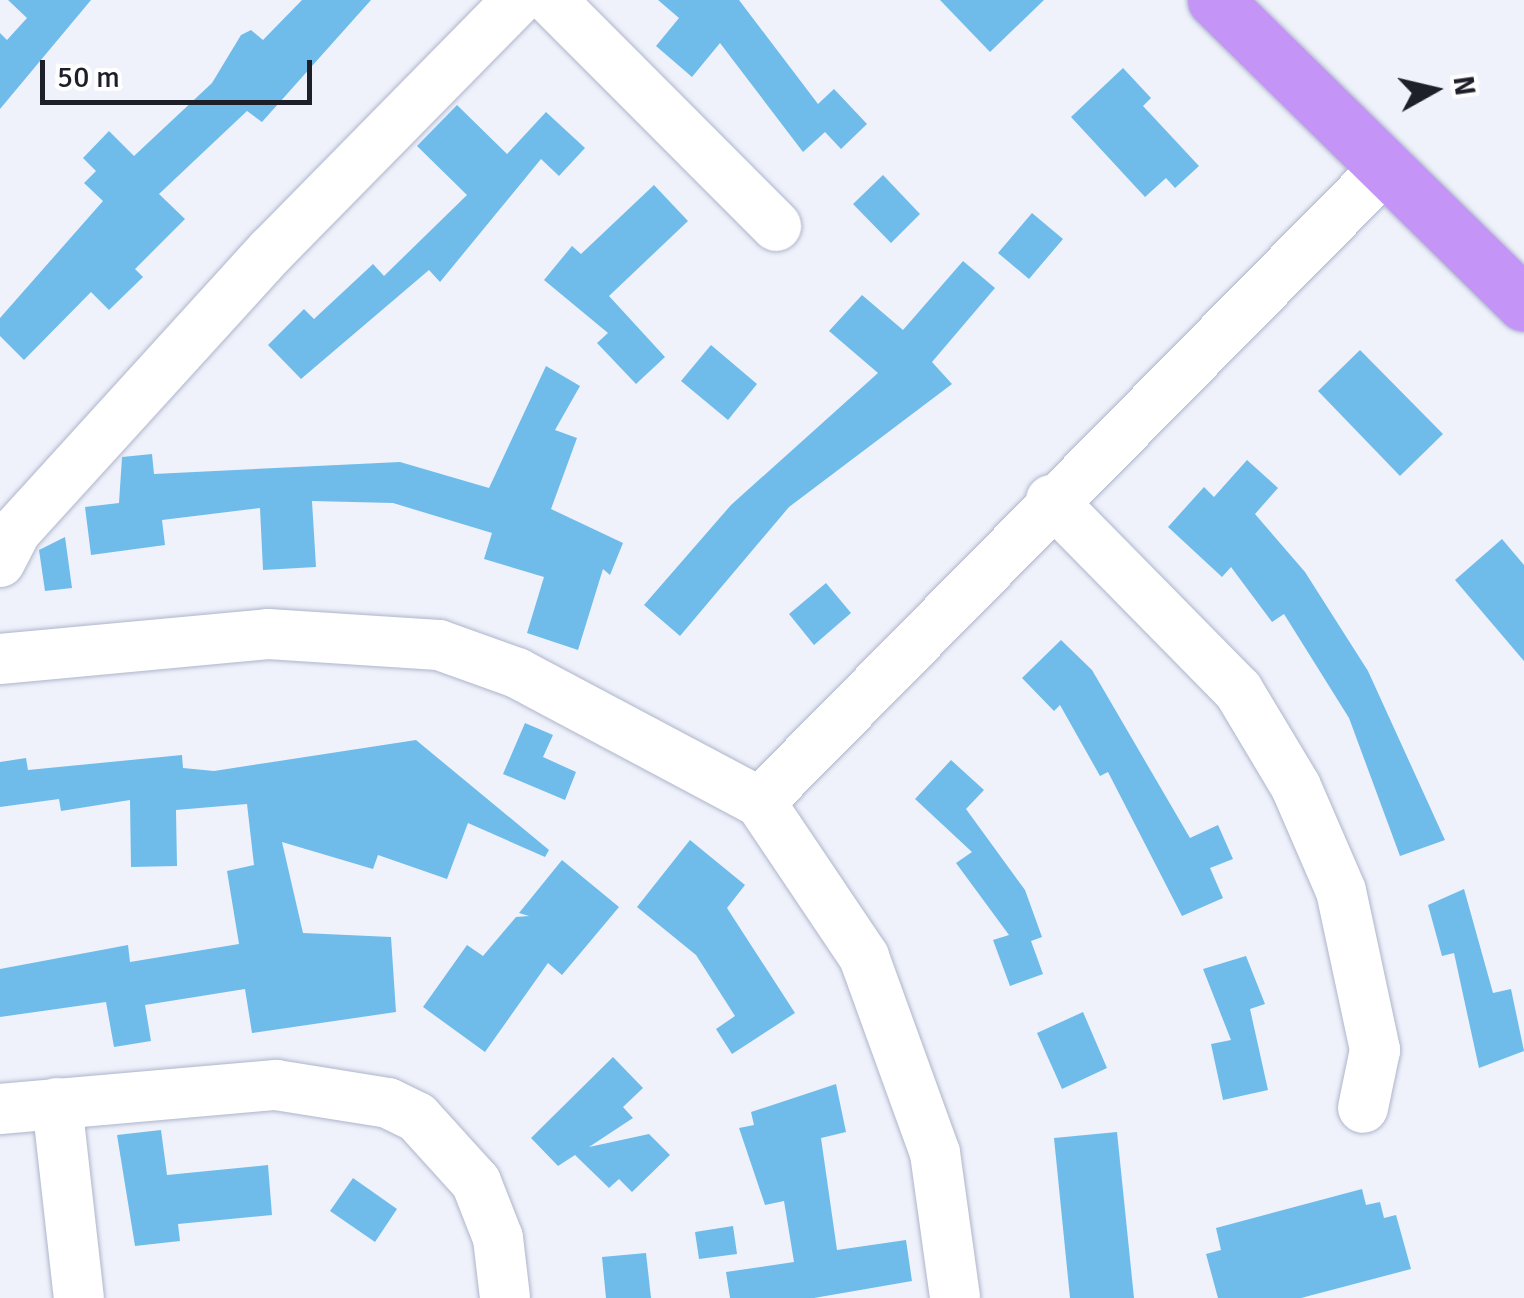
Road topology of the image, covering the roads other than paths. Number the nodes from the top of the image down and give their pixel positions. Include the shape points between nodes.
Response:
1 (518, 0) edge
2 (551, 0) edge
3 (1216, 0) edge
4 (1383, 170) junction
5 (776, 226) dead end
6 (1524, 304) edge
7 (1052, 500) junction
8 (0, 562) edge
9 (0, 659) edge
10 (760, 802) junction
11 (57, 1104) junction
12 (1363, 1108) dead end
13 (0, 1109) edge
14 (79, 1298) edge
15 (505, 1298) edge
16 (955, 1298) edge

1 - 8 street via 272,250 16,532
2 - 5 street
3 - 4 highway
4 - 6 highway
4 - 7 street
7 - 10 street
7 - 12 street via 1238,690 1296,787 1341,891 1375,1050
9 - 10 street via 268,634 439,645 518,673
10 - 16 street via 864,958 935,1153
11 - 13 street
11 - 14 street
11 - 15 street via 276,1084 388,1103 418,1118 476,1182 498,1238

